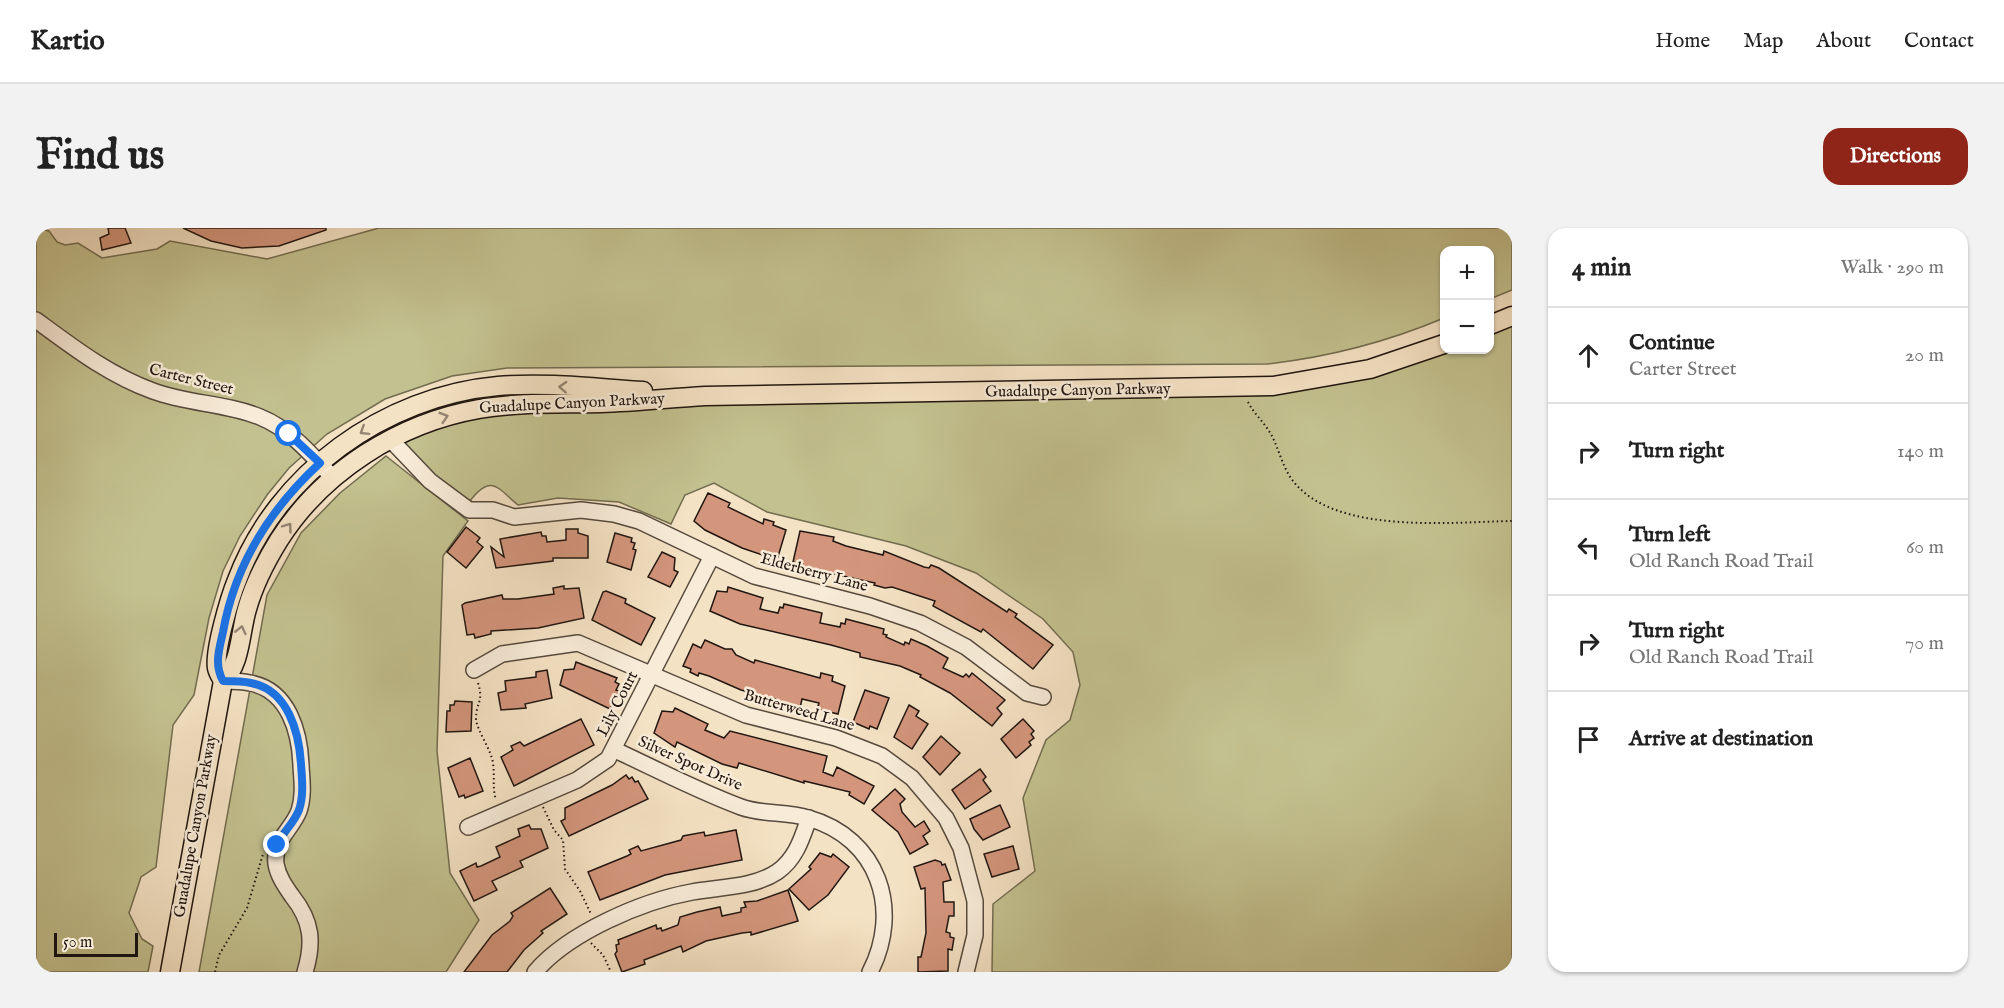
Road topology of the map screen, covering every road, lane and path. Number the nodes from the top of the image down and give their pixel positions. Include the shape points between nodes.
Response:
1 (1512, 316) edge
2 (36, 320) edge
3 (1494, 323) edge
4 (1440, 346) edge
5 (1242, 388) junction
6 (705, 396) junction
7 (390, 439) junction
8 (320, 463) junction
9 (333, 478) junction
10 (1512, 520) edge
11 (712, 556) junction
12 (474, 670) joint
13 (652, 675) junction
14 (223, 681) junction
15 (1044, 698) dead end
16 (615, 750) junction
17 (538, 798) junction
18 (501, 814) junction
19 (809, 818) junction
20 (468, 827) dead end
21 (277, 845) junction
22 (591, 929) junction
23 (170, 972) edge
24 (215, 972) edge
25 (305, 972) edge
26 (535, 972) edge
27 (611, 972) edge
28 (870, 972) edge
29 (966, 972) edge

1 - 3 main road
2 - 8 street, Carter Street via 103,368 137,385 268,421 289,434
4 - 5 main road, Guadalupe Canyon Parkway via 1346,375
5 - 6 main road, Guadalupe Canyon Parkway
5 - 10 path via 1271,435 1292,480 1302,491 1332,508 1389,522
7 -> 6 main road, Guadalupe Canyon Parkway via 429,422 490,407
6 -> 8 main road, Guadalupe Canyon Parkway via 540,385 475,389 424,402 384,420
7 - 9 main road, Guadalupe Canyon Parkway
7 - 11 street, Elderberry Lane via 430,481 469,510 492,510 514,517 581,510 614,514 650,526
8 - 9 street, Carter Street
8 - 14 main road, Guadalupe Canyon Parkway via 279,506 243,563 220,643 217,666
14 -> 9 main road, Guadalupe Canyon Parkway via 233,669 247,609 268,558 296,516
11 - 13 street, Lily Court
11 - 15 street, Elderberry Lane via 754,576 920,623 966,647 1020,689
12 - 13 street, Butterweed Lane via 502,654 578,643
12 - 18 path via 482,697 477,726 486,739 493,764 491,785
13 - 16 street, Lily Court
13 - 29 street, Butterweed Lane via 746,715 836,738 882,756 912,778 946,818 961,848 975,901 975,935
14 - 21 street via 253,683 268,692 286,707 296,726 301,752 301,802
14 - 23 main road, Guadalupe Canyon Parkway
16 - 17 street, Lily Court via 598,768
16 - 19 street, Silver Spot Drive via 743,808
17 - 18 street, Lily Court
17 - 22 path via 563,840 565,869 591,912
18 - 20 street, Lily Court
19 - 22 street via 794,854 777,872 751,882 672,896
19 - 28 street, Silver Spot Drive via 839,831 852,842 869,862 881,887 884,940
21 - 24 path via 261,856 247,908 219,955
21 - 25 street via 279,876 304,913 312,935
22 - 26 street via 554,952
22 - 27 path via 591,945 603,955

